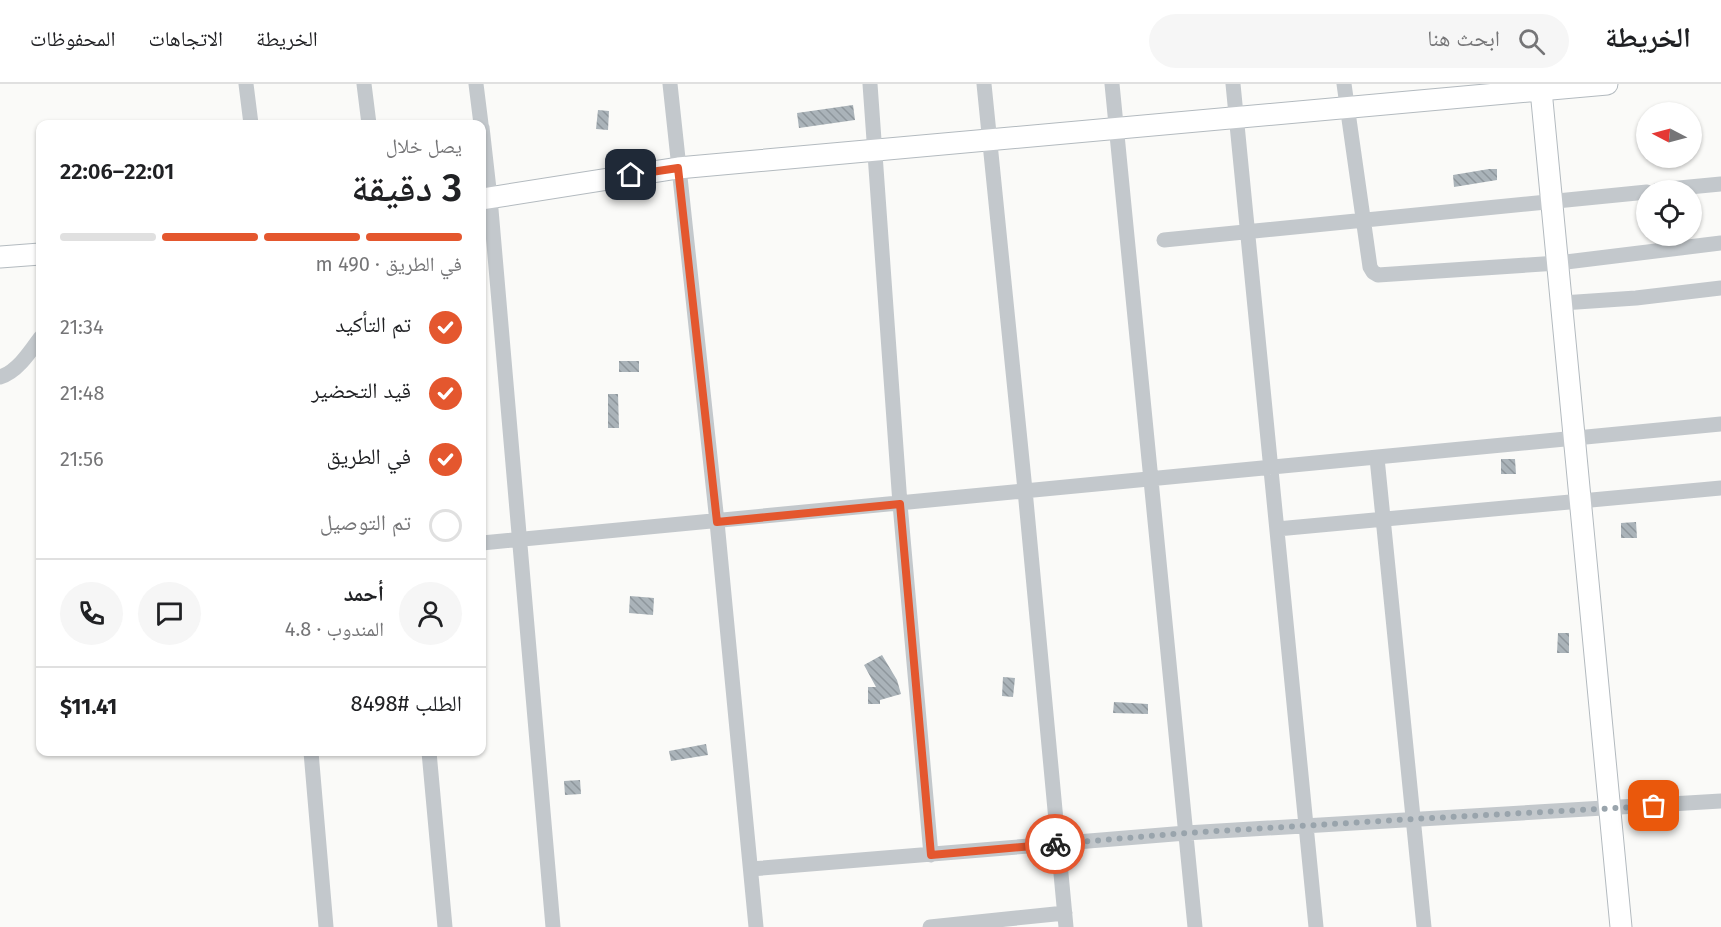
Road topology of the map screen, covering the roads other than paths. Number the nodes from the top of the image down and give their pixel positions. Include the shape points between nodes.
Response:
1 (246, 84) edge
2 (364, 84) edge
3 (476, 84) edge
4 (670, 84) edge
5 (870, 84) edge
6 (984, 84) edge
7 (1112, 84) edge
8 (1233, 84) edge
9 (1344, 84) edge
10 (1607, 84) edge
11 (1530, 87) edge
12 (1346, 107) junction
13 (1237, 117) junction
14 (250, 120) edge
15 (368, 120) edge
16 (480, 120) edge
17 (1117, 127) junction
18 (989, 139) junction
19 (875, 150) junction
20 (678, 168) junction
21 (1721, 183) edge
22 (1702, 185) edge
23 (1636, 193) edge
24 (486, 198) edge
25 (1553, 202) junction
26 (1362, 219) junction
27 (1248, 231) junction
28 (1164, 240) dead end
29 (1721, 243) edge
30 (36, 254) edge
31 (0, 257) edge
32 (1558, 262) junction
33 (1721, 288) edge
34 (1562, 303) junction
35 (36, 344) edge
36 (0, 377) edge
37 (1721, 424) edge
38 (1575, 438) junction
39 (1377, 458) junction
40 (1271, 467) junction
41 (1152, 478) junction
42 (1721, 488) edge
43 (1025, 490) junction
44 (1580, 501) junction
45 (900, 504) junction
46 (1382, 519) junction
47 (717, 522) junction
48 (1277, 529) junction
49 (519, 539) junction
50 (486, 543) edge
51 (311, 756) edge
52 (429, 756) edge
53 (1721, 801) edge
54 (1609, 809) junction
55 (1413, 819) junction
56 (1306, 826) junction
57 (1186, 833) junction
58 (1059, 844) junction
59 (931, 855) junction
60 (751, 869) junction
61 (1065, 920) edge
62 (326, 927) edge
63 (445, 927) edge
64 (553, 927) edge
65 (756, 927) edge
66 (930, 927) edge
67 (1195, 927) edge
68 (1316, 927) edge
69 (1424, 927) edge
70 (1621, 927) edge

1 - 14 street
2 - 15 street
3 - 16 street
4 - 20 street
5 - 19 street
6 - 18 street
7 - 17 street
8 - 13 street
9 - 12 street
10 - 11 street
11 - 12 street
11 - 25 street
12 - 13 street
12 - 26 street
13 - 17 street
13 - 27 street
17 - 18 street
17 - 41 street
18 - 19 street
18 - 43 street
19 - 20 street
19 - 45 street
20 - 24 street
20 - 47 street
21 - 22 street
23 - 25 street
24 - 49 street
25 - 26 street
25 - 32 street
26 - 27 street
26 - 32 street via 1370,267 1378,275
27 - 28 street
27 - 40 street
29 - 32 street
30 - 31 street
32 - 34 street
33 - 34 street
34 - 38 street
35 - 36 street via 7,375
37 - 38 street
38 - 39 street
38 - 44 street
39 - 40 street
39 - 46 street
40 - 41 street
40 - 48 street
41 - 43 street
41 - 57 street
42 - 44 street
43 - 45 street
43 - 58 street
44 - 46 street
44 - 54 street
45 - 47 street
45 - 59 street
46 - 48 street
46 - 55 street
47 - 49 street
47 - 60 street
48 - 56 street
49 - 50 street
49 - 64 street
51 - 62 street
52 - 63 street
53 - 54 street
54 - 55 street
54 - 70 street
55 - 56 street
55 - 69 street
56 - 57 street
56 - 68 street
57 - 58 street
57 - 67 street
58 - 59 street
58 - 61 street
59 - 60 street
60 - 65 street
61 - 66 street

